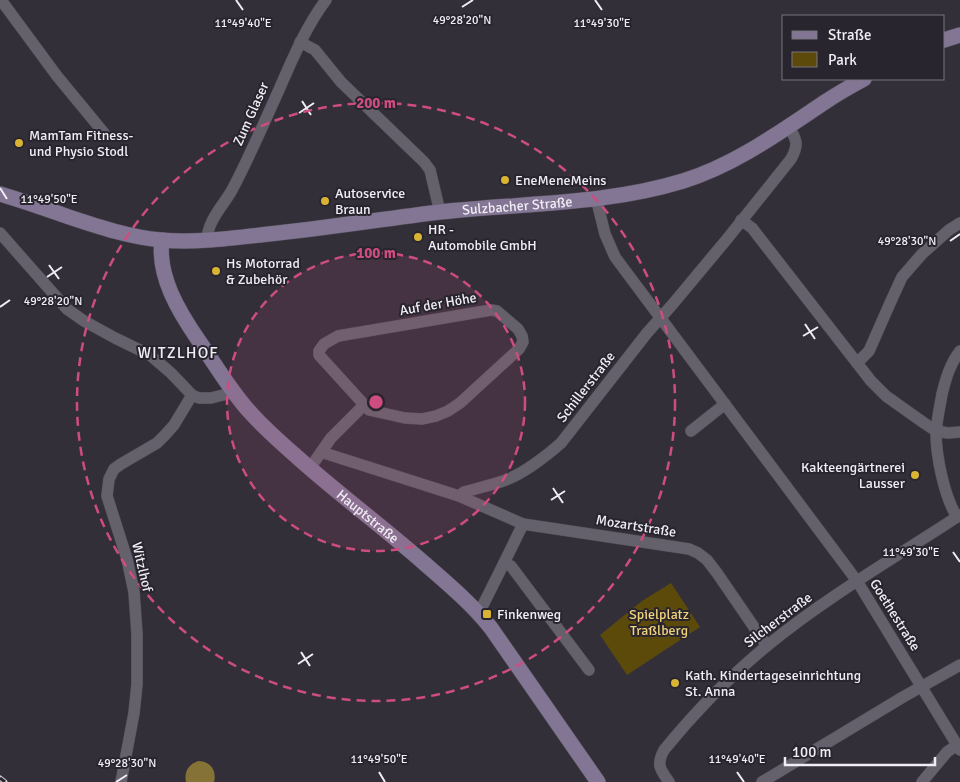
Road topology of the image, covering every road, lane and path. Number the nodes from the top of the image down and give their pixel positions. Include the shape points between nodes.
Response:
1 (1, 0) edge
2 (326, 0) edge
3 (960, 35) edge
4 (945, 40) edge
5 (300, 42) junction
6 (862, 80) edge
7 (788, 126) junction
8 (104, 133) dead end
9 (0, 194) edge
10 (596, 198) junction
11 (440, 212) junction
12 (742, 220) junction
13 (960, 223) edge
14 (0, 233) edge
15 (162, 240) junction
16 (207, 240) junction
17 (661, 317) junction
18 (960, 351) edge
19 (857, 363) junction
20 (232, 390) junction
21 (192, 395) junction
22 (725, 404) junction
23 (364, 406) junction
24 (691, 430) dead end
25 (936, 431) junction
26 (960, 432) edge
27 (321, 452) junction
28 (310, 468) junction
29 (459, 496) junction
30 (959, 516) edge
31 (524, 524) junction
32 (504, 563) junction
33 (857, 581) junction
34 (477, 611) junction
35 (767, 646) junction
36 (960, 665) edge
37 (589, 670) dead end
38 (922, 687) junction
39 (958, 748) edge
40 (121, 782) edge
41 (598, 782) edge
42 (669, 782) edge
43 (762, 782) edge
44 (922, 782) edge

1 - 8 street
2 - 5 street, Zum Glaser
3 - 4 main road
5 - 11 street via 315,50 340,82 424,162 430,170
5 - 16 street, Zum Glaser via 244,168 209,226
6 - 7 main road, Sulzbacher Straße
7 - 10 main road, Sulzbacher Straße via 738,157 691,178 630,194
7 - 12 street, Schillerstraße via 796,142 795,152
9 - 15 main road, Sulzbacher Straße via 109,230
10 - 11 main road, Sulzbacher Straße
10 - 17 street, Goethestraße via 615,257
11 - 16 main road, Sulzbacher Straße
12 - 17 street, Schillerstraße
12 - 19 street via 752,228
13 - 19 street via 922,254 902,277 869,351
14 - 21 street via 67,309 115,338 150,354
15 - 16 main road, Sulzbacher Straße
15 - 20 main road, Hauptstraße via 166,279 183,317
17 - 22 street, Goethestraße
17 - 29 street, Schillerstraße via 561,443 507,480
18 - 25 street via 946,376
19 - 25 street via 886,396
20 - 21 street via 211,398
20 - 28 main road, Hauptstraße via 250,412
21 - 40 street, Witzlhof via 166,435 114,469 109,479 107,496 127,559 134,592 137,634 134,713
22 - 24 street
22 - 33 street, Goethestraße
23 - 23 street, Auf der Höhe via 405,418 422,419 448,411 519,349 522,336 502,314 491,310 338,336 324,344 319,351 320,356
23 - 27 street
25 - 26 street
25 - 30 street via 946,494
27 - 28 street
27 - 29 street
28 - 34 main road, Hauptstraße
29 - 31 street, Mozartstraße
30 - 33 street, Silcherstraße
31 - 32 street
31 - 35 street, Mozartstraße via 698,553 717,573
32 - 34 street
32 - 37 street via 510,566
33 - 35 street, Silcherstraße
33 - 38 street, Goethestraße
34 - 41 main road, Hauptstraße
35 - 42 street, Silcherstraße via 707,701 664,750 660,759 661,769
36 - 38 street
38 - 39 street, Goethestraße
38 - 43 street
39 - 44 street via 947,752

